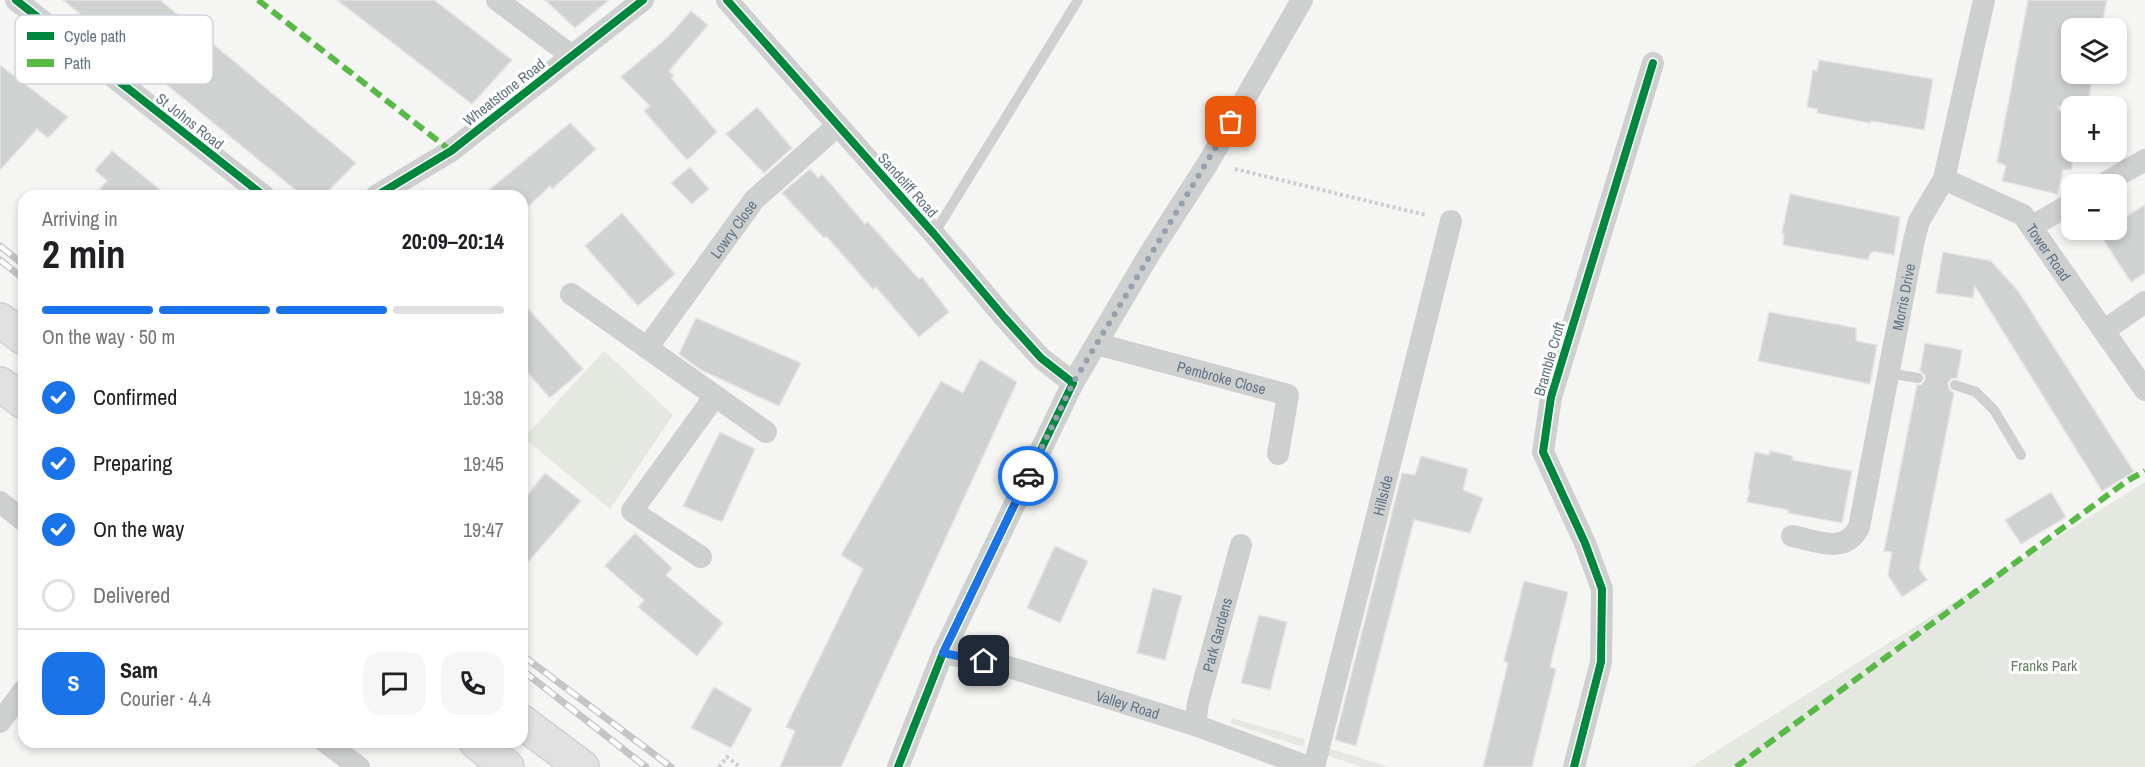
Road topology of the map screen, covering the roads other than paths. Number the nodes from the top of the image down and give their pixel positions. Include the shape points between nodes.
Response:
1 (16, 0) edge
2 (497, 0) edge
3 (643, 0) edge
4 (727, 0) edge
5 (1078, 0) edge
6 (1302, 0) edge
7 (1984, 0) edge
8 (35, 15) edge
9 (572, 56) junction
10 (1653, 63) dead end
11 (122, 84) edge
12 (837, 126) junction
13 (2145, 160) edge
14 (2120, 174) edge
15 (1944, 179) junction
16 (256, 190) edge
17 (386, 190) edge
18 (2061, 209) edge
19 (1451, 221) road end
20 (2031, 227) junction
21 (934, 234) junction
22 (571, 294) dead end
23 (2145, 302) edge
24 (0, 320) edge
25 (2105, 330) junction
26 (18, 334) edge
27 (1097, 344) junction
28 (647, 348) junction
29 (1888, 373) junction
30 (1918, 378) dead end
31 (1073, 383) junction
32 (0, 384) edge
33 (1955, 385) dead end
34 (2145, 390) edge
35 (715, 396) junction
36 (18, 398) edge
37 (766, 432) dead end
38 (1278, 454) dead end
39 (2021, 455) dead end
40 (0, 502) edge
41 (18, 516) edge
42 (1792, 536) dead end
43 (1241, 545) dead end
44 (701, 557) dead end
45 (943, 653) junction
46 (18, 698) edge
47 (0, 722) edge
48 (1195, 725) junction
49 (528, 726) edge
50 (333, 748) edge
51 (483, 748) edge
52 (359, 767) edge
53 (507, 767) edge
54 (582, 767) edge
55 (898, 767) edge
56 (1309, 767) edge
57 (1314, 767) edge
58 (1574, 767) edge

1 - 8 street, St Johns Road
2 - 9 street
3 - 9 street, Wheatstone Road
4 - 12 street, Sandcliff Road
5 - 21 lane
6 - 27 street
7 - 15 street, Morris Drive
9 - 17 street, Wheatstone Road via 451,151
10 - 58 street, Bramble Croft via 1551,397 1543,452 1602,590 1600,662
11 - 16 street, St Johns Road
12 - 21 street, Sandcliff Road
12 - 28 street, Lowry Close via 754,200
13 - 14 street
15 - 20 street, Tower Road via 2023,215
15 - 29 street, Morris Drive via 1919,220
18 - 20 street
19 - 57 street, Hillside
20 - 25 street, Tower Road
21 - 31 street, Sandcliff Road via 1041,358
22 - 28 street
23 - 25 street
24 - 26 main road
25 - 34 street, Tower Road
27 - 31 street
27 - 38 street, Pembroke Close via 1288,395
28 - 35 street
29 - 30 lane
29 - 42 street, Morris Drive via 1855,536 1839,544
31 - 45 street
32 - 36 main road
33 - 39 lane via 1976,392 1994,411
35 - 37 street
35 - 44 street via 632,511
40 - 41 street
43 - 48 street, Park Gardens
45 - 48 street, Valley Road via 1002,665
45 - 55 street
46 - 47 street
48 - 56 street, Valley Road
49 - 54 main road
50 - 52 street
51 - 53 main road

